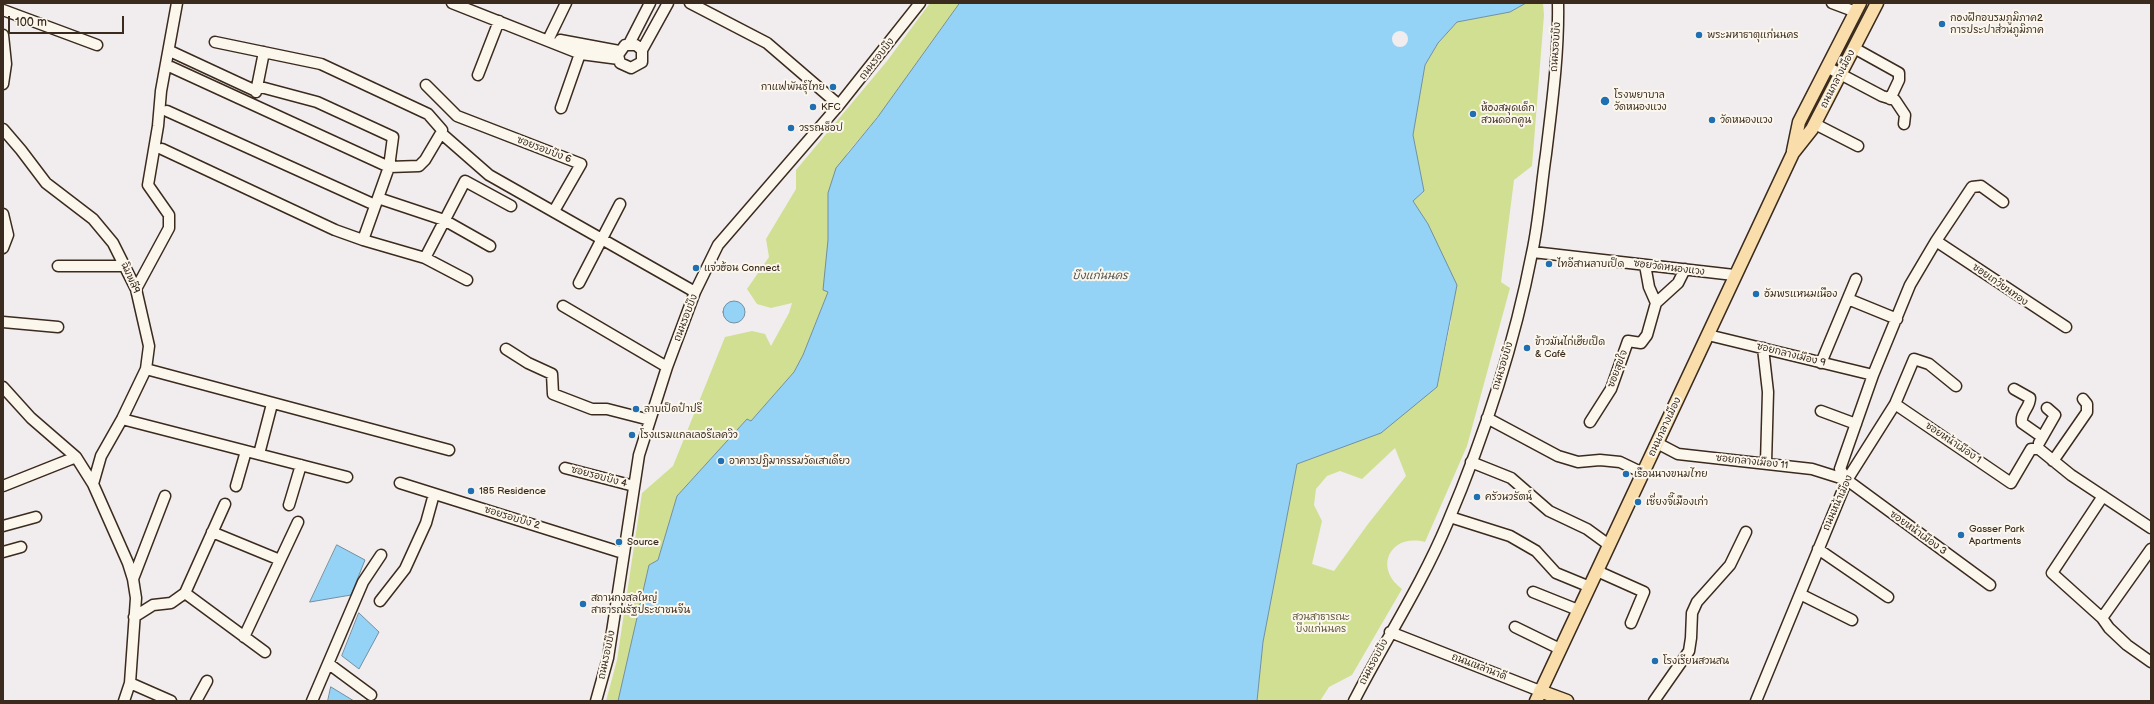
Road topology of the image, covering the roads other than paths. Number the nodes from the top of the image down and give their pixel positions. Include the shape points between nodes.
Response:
1 (177, 3) edge
2 (452, 3) edge
3 (566, 3) edge
4 (650, 3) edge
5 (668, 3) edge
6 (690, 3) edge
7 (920, 3) edge
8 (1558, 3) edge
9 (1832, 3) edge
10 (1877, 3) edge
11 (1858, 7) edge
12 (3, 10) edge
13 (499, 21) junction
14 (3, 35) edge
15 (548, 40) junction
16 (215, 42) dead end
17 (629, 44) junction
18 (97, 46) dead end
19 (1854, 48) junction
20 (582, 50) junction
21 (642, 50) junction
22 (172, 52) dead end
23 (264, 52) junction
24 (619, 55) junction
25 (171, 67) dead end
26 (1827, 67) junction
27 (1840, 74) junction
28 (478, 75) dead end
29 (3, 84) edge
30 (426, 85) dead end
31 (257, 88) junction
32 (1890, 98) junction
33 (251, 104) junction
34 (839, 105) junction
35 (561, 108) dead end
36 (168, 111) dead end
37 (1814, 124) junction
38 (1904, 124) dead end
39 (3, 129) edge
40 (441, 133) junction
41 (1858, 146) dead end
42 (162, 149) dead end
43 (1793, 153) junction
44 (389, 167) junction
45 (377, 201) junction
46 (2003, 202) dead end
47 (620, 204) dead end
48 (511, 206) dead end
49 (554, 211) junction
50 (4, 218) edge
51 (444, 220) junction
52 (363, 240) junction
53 (601, 240) junction
54 (1936, 240) junction
55 (490, 246) dead end
56 (3, 248) edge
57 (1533, 252) junction
58 (425, 258) junction
59 (1645, 265) junction
60 (58, 266) dead end
61 (125, 266) junction
62 (1685, 270) junction
63 (1734, 275) junction
64 (1856, 279) dead end
65 (467, 280) dead end
66 (579, 284) dead end
67 (136, 289) junction
68 (695, 292) junction
69 (1848, 299) junction
70 (1656, 303) junction
71 (563, 306) dead end
72 (1897, 319) junction
73 (3, 322) edge
74 (58, 327) dead end
75 (2066, 327) dead end
76 (1708, 335) junction
77 (1763, 348) junction
78 (506, 349) dead end
79 (1822, 363) junction
80 (667, 367) junction
81 (146, 369) junction
82 (1873, 375) junction
83 (1956, 386) dead end
84 (3, 387) edge
85 (2014, 389) dead end
86 (2083, 398) dead end
87 (272, 404) junction
88 (1896, 404) junction
89 (2047, 408) dead end
90 (1821, 411) dead end
91 (1487, 418) junction
92 (122, 419) junction
93 (650, 420) junction
94 (1590, 422) dead end
95 (1856, 424) junction
96 (2042, 438) junction
97 (1657, 443) junction
98 (2036, 448) junction
99 (449, 450) dead end
100 (246, 451) junction
101 (259, 454) junction
102 (76, 457) junction
103 (2053, 461) junction
104 (1471, 462) junction
105 (1766, 463) junction
106 (301, 465) junction
107 (565, 468) dead end
108 (1643, 473) junction
109 (348, 477) dead end
110 (1847, 480) junction
111 (400, 483) dead end
112 (93, 484) junction
113 (3, 486) edge
114 (236, 486) dead end
115 (634, 486) junction
116 (434, 494) junction
117 (165, 496) dead end
118 (2103, 496) junction
119 (225, 504) dead end
120 (289, 505) dead end
121 (1450, 517) junction
122 (36, 518) dead end
123 (298, 522) dead end
124 (3, 526) edge
125 (2151, 528) edge
126 (212, 532) junction
127 (1746, 532) dead end
128 (1609, 545) junction
129 (21, 547) dead end
130 (1818, 549) junction
131 (2151, 549) edge
132 (3, 552) edge
133 (623, 553) junction
134 (382, 555) dead end
135 (280, 560) junction
136 (1597, 571) junction
137 (133, 579) junction
138 (1990, 585) dead end
139 (1590, 587) junction
140 (185, 592) junction
141 (1533, 592) dead end
142 (1800, 594) junction
143 (1888, 597) dead end
144 (380, 601) dead end
145 (1578, 610) junction
146 (134, 617) junction
147 (2102, 618) junction
148 (1852, 620) dead end
149 (1631, 623) dead end
150 (1515, 627) dead end
151 (1390, 632) junction
152 (244, 637) junction
153 (1560, 649) junction
154 (265, 652) dead end
155 (2151, 662) edge
156 (329, 664) junction
157 (207, 681) dead end
158 (130, 682) junction
159 (371, 695) dead end
160 (1538, 696) edge
161 (124, 701) edge
162 (171, 701) edge
163 (196, 701) edge
164 (312, 701) edge
165 (596, 701) edge
166 (1354, 701) edge
167 (1567, 701) edge
168 (1654, 701) edge
169 (1756, 701) edge

1 - 67 street via 148,185 169,215 169,228
2 - 13 street
3 - 15 street
4 - 17 street
5 - 21 street
6 - 34 street via 767,43
7 - 34 street, ถนนรอบบึง
8 - 57 street, ถนนรอบบึง via 1550,125
9 - 11 street
10 - 19 main road, ถนนกลางเมือง
11 - 26 main road, ถนนกลางเมือง
12 - 18 street
13 - 15 street
13 - 28 street
14 - 29 street via 6,64
15 - 20 street via 558,40
16 - 23 street
17 - 21 street via 636,45
17 - 24 street
19 - 27 main road, ถนนกลางเมือง
19 - 32 street via 1899,73 1899,80
20 - 24 street
20 - 35 street
21 - 24 street via 642,62 635,68 627,68
22 - 31 street
23 - 31 street
23 - 40 street via 321,64 428,114 442,130
25 - 33 street
26 - 27 street
26 - 43 main road, ถนนกลางเมือง via 1799,122
27 - 32 street
27 - 37 main road, ถนนกลางเมือง
30 - 49 street, ซอยรอบบึง 6 via 457,116 582,164
31 - 33 street
31 - 44 street via 317,102 393,137
32 - 38 street via 1895,100 1904,112
33 - 44 street
34 - 68 street, ถนนรอบบึง via 718,245
36 - 45 street
37 - 41 street
37 - 43 main road, ถนนกลางเมือง
39 - 61 street, ฉิมพลี9 via 46,183 93,219 113,243
40 - 44 street via 419,166
40 - 49 street via 489,175
42 - 52 street via 335,230
43 - 63 main road, ถนนกลางเมือง
44 - 45 street
45 - 51 street
45 - 52 street
46 - 54 street via 1981,186 1972,187
47 - 53 street
48 - 51 street via 465,181
49 - 53 street
50 - 56 street via 8,235
51 - 55 street
51 - 58 street
52 - 58 street
53 - 66 street
53 - 68 street
54 - 72 street via 1910,284
54 - 75 street, ซอยเกวียนทอง
57 - 59 street, ซอยวัดหนองแวง
57 - 91 street, ถนนรอบบึง via 1509,352
58 - 65 street
59 - 62 street, ซอยวัดหนองแวง
59 - 70 street
60 - 61 street
61 - 67 street, ฉิมพลี9
62 - 63 street, ซอยวัดหนองแวง
62 - 70 street via 1678,283
63 - 76 main road, ถนนกลางเมือง
64 - 69 street
67 - 81 street, ฉิมพลี9 via 149,346
68 - 80 street, ถนนรอบบึง
69 - 72 street
69 - 79 street
70 - 94 street, ซอยสุขใจ via 1647,335 1641,343 1628,341 1611,389
71 - 80 street
72 - 82 street
73 - 74 street
76 - 77 street, ซอยกลางเมือง 9
76 - 97 main road, ถนนกลางเมือง
77 - 79 street, ซอยกลางเมือง 9
77 - 105 street via 1768,392
78 - 93 street via 552,374 553,394 592,409 607,409
79 - 82 street, ซอยกลางเมือง 9
80 - 93 street, ถนนรอบบึง
81 - 87 street
81 - 92 street, ฉิมพลี9
82 - 95 street
83 - 88 street, ถนนหน้าเมือง via 1929,364 1914,358
84 - 102 street via 31,418
85 - 96 street via 2030,398 2030,403 2022,415 2022,423
86 - 103 street via 2087,404 2087,412
87 - 99 street
87 - 101 street
88 - 98 street, ซอยหน้าเมือง 1 via 2011,483 2031,449
88 - 110 street, ถนนหน้าเมือง
89 - 96 street via 2055,415
90 - 95 street
91 - 104 street, ถนนรอบบึง
91 - 108 street via 1558,456 1578,462 1620,462
92 - 100 street
92 - 112 street, ฉิมพลี9 via 101,456
93 - 115 street, ถนนรอบบึง via 639,455
95 - 110 street via 1840,469
96 - 98 street
97 - 105 street, ซอยกลางเมือง 11 via 1678,454
97 - 108 main road, ถนนกลางเมือง
98 - 103 street
100 - 101 street
100 - 114 street
101 - 106 street
102 - 112 street
102 - 113 street
103 - 118 street
104 - 121 street, ถนนรอบบึง
104 - 128 street via 1511,478 1549,512 1588,529
105 - 110 street, ซอยกลางเมือง 11 via 1812,468
106 - 109 street
106 - 120 street
107 - 115 street, ซอยรอบบึง 4
108 - 128 main road, ถนนกลางเมือง
110 - 130 street, ถนนหน้าเมือง
110 - 138 street, ซอยหน้าเมือง 3
111 - 116 street, ซอยรอบบึง 2
112 - 137 street
115 - 133 street, ถนนรอบบึง
116 - 133 street, ซอยรอบบึง 2
116 - 144 street via 426,523 405,569
117 - 137 street
118 - 125 street
118 - 147 street via 2052,573
119 - 126 street
121 - 139 street via 1510,536 1536,551 1556,572
121 - 151 street, ถนนรอบบึง via 1429,562
122 - 124 street
123 - 135 street
126 - 135 street
126 - 140 street
127 - 168 street via 1730,565 1697,602 1692,613 1689,651
128 - 136 main road, ถนนกลางเมือง
129 - 132 street
130 - 142 street, ถนนหน้าเมือง
130 - 143 street
131 - 147 street
133 - 165 street, ถนนรอบบึง via 608,658
134 - 156 street via 363,582
135 - 152 street
136 - 139 main road, ถนนกลางเมือง
136 - 149 street via 1644,592
137 - 146 street via 136,598
139 - 145 main road, ถนนกลางเมือง
140 - 146 street via 171,603 153,605
140 - 152 street
141 - 145 street
142 - 148 street
142 - 169 street, ถนนหน้าเมือง
145 - 153 main road, ถนนกลางเมือง
146 - 158 street
147 - 155 street via 2127,645
150 - 153 street
151 - 160 street, ถนนเหล่านาดี
151 - 166 street, ถนนรอบบึง
152 - 154 street
153 - 160 main road, ถนนกลางเมือง
156 - 159 street
156 - 164 street
157 - 163 street
158 - 161 street
158 - 162 street
160 - 167 main road, ถนนเหล่านาดี

